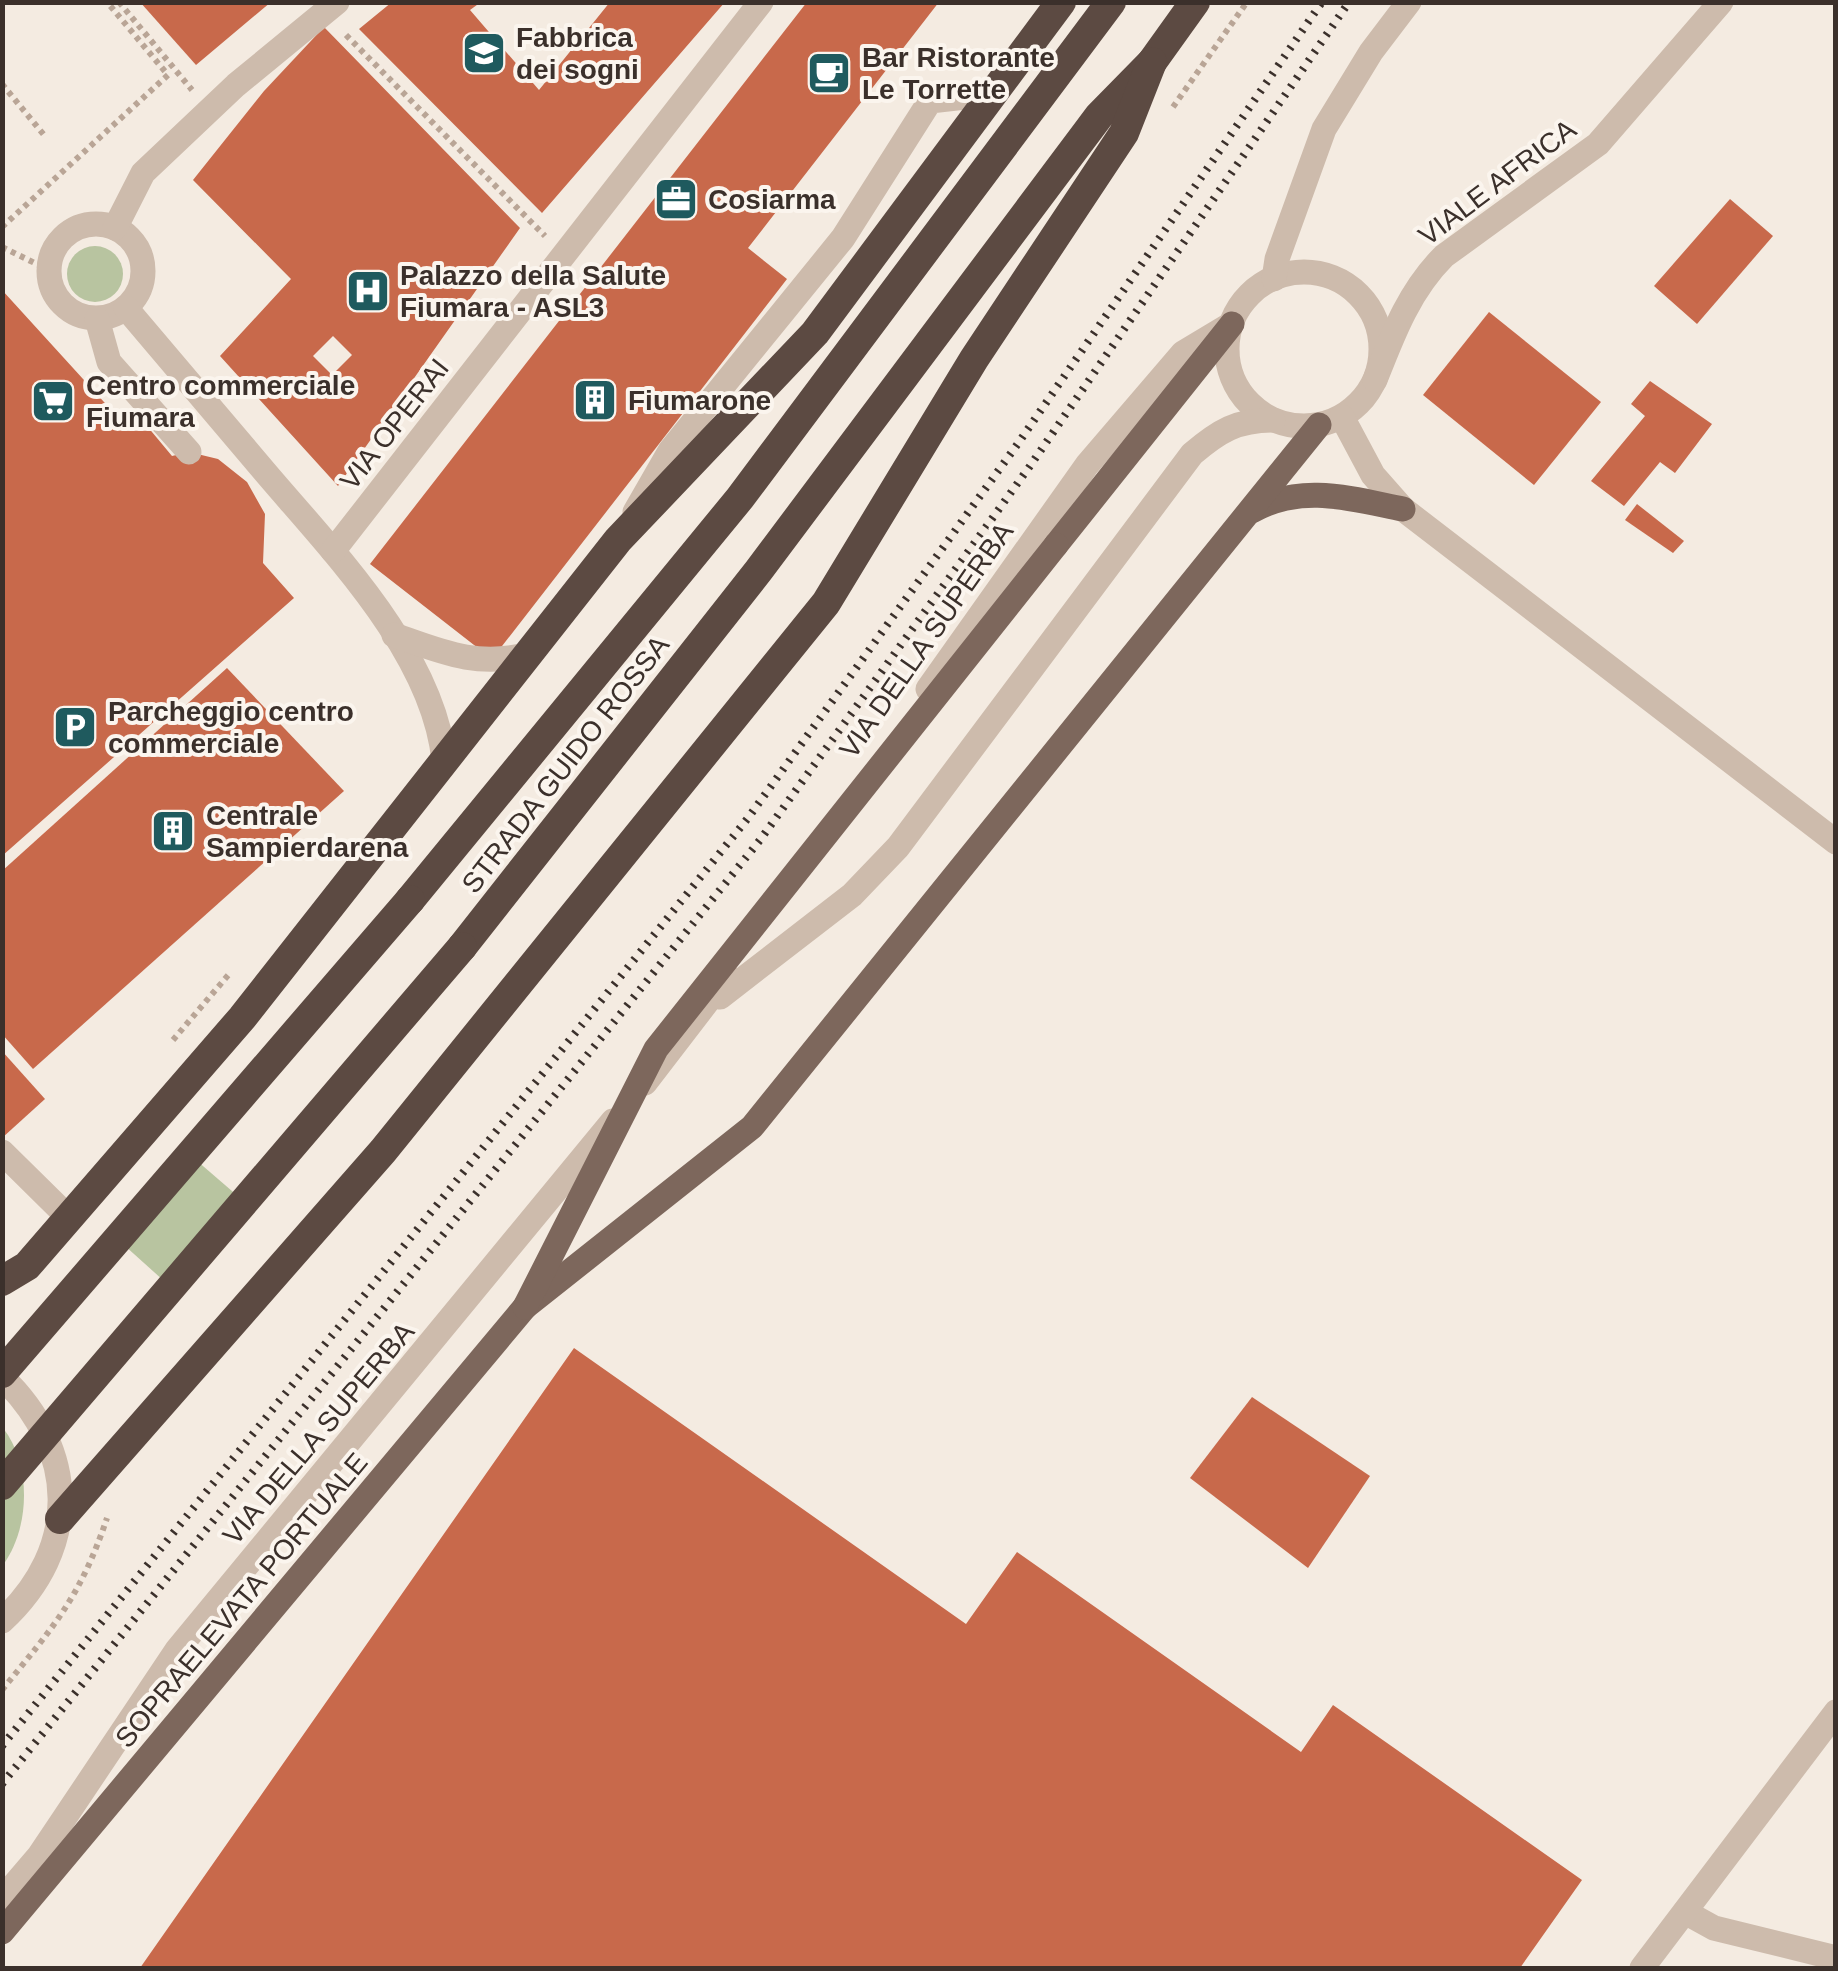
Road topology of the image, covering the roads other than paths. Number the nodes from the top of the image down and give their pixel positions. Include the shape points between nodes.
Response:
1 (761, 2) edge
2 (1061, 2) edge
3 (1110, 2) edge
4 (1195, 2) edge
5 (1409, 2) edge
6 (1721, 2) edge
7 (330, 8) edge
8 (1152, 62) junction
9 (992, 94) junction
10 (116, 228) junction
11 (1274, 279) junction
12 (126, 308) junction
13 (97, 319) junction
14 (1232, 324) junction
15 (1375, 380) junction
16 (1273, 420) junction
17 (1331, 421) junction
18 (190, 452) dead end
19 (1403, 509) junction
20 (1244, 516) junction
21 (618, 540) junction
22 (333, 551) junction
23 (394, 635) junction
24 (529, 654) junction
25 (444, 762) junction
26 (1836, 842) edge
27 (698, 1018) junction
28 (2, 1152) edge
29 (70, 1218) junction
30 (2, 1281) edge
31 (525, 1307) junction
32 (2, 1375) edge
33 (2, 1484) edge
34 (60, 1519) junction
35 (2, 1621) edge
36 (1836, 1712) edge
37 (2, 1899) edge
38 (1685, 1912) junction
39 (2, 1932) edge
40 (1836, 1958) edge
41 (1642, 1968) edge

1 - 22 street, VIA OPERAI
2 - 9 highway
3 - 32 highway, STRADA GUIDO ROSSA, bridge via 740,498 410,900
4 - 8 highway
5 - 11 street via 1324,130
6 - 15 street, VIALE AFRICA via 1598,144 1426,274
7 - 10 street via 142,173
8 - 33 highway, STRADA GUIDO ROSSA, bridge via 1099,116 820,491 462,947
8 - 34 highway via 1124,133 974,359 826,602 382,1150
9 - 21 highway via 815,333
9 - 21 street via 930,101 843,238 670,451
10 - 12 street via 129,237 143,265 137,296
10 - 13 street via 71,232 49,270 51,286 68,310
11 - 14 street via 1244,301
11 - 15 street via 1306,272 1351,288 1368,305 1382,354
12 - 13 street
12 - 22 street
13 - 18 street via 109,362
14 - 16 street via 1232,375 1255,409
14 - 27 street, VIA DELLA SUPERBA via 1183,353 1087,465
14 - 31 main road, bridge via 656,1049
15 - 17 street via 1360,402
16 - 17 street via 1296,426
16 - 27 street, VIA DELLA SUPERBA via 1244,420 1192,454 898,847 852,895 740,978
17 - 19 street
17 - 20 main road
19 - 20 main road via 1314,494 1280,499
19 - 26 street
20 - 31 main road via 752,1127
21 - 24 highway
22 - 23 street
23 - 24 street via 474,662
23 - 25 street via 426,692
24 - 25 highway
25 - 29 highway via 242,1018
27 - 37 street, VIA DELLA SUPERBA via 178,1650 39,1856
28 - 29 street
29 - 30 highway via 28,1266
31 - 39 main road, SOPRAELEVATA PORTUALE
32 - 34 street via 28,1401 49,1437 60,1477
34 - 35 street via 40,1578
36 - 38 street
38 - 40 street via 1714,1928
38 - 41 street

